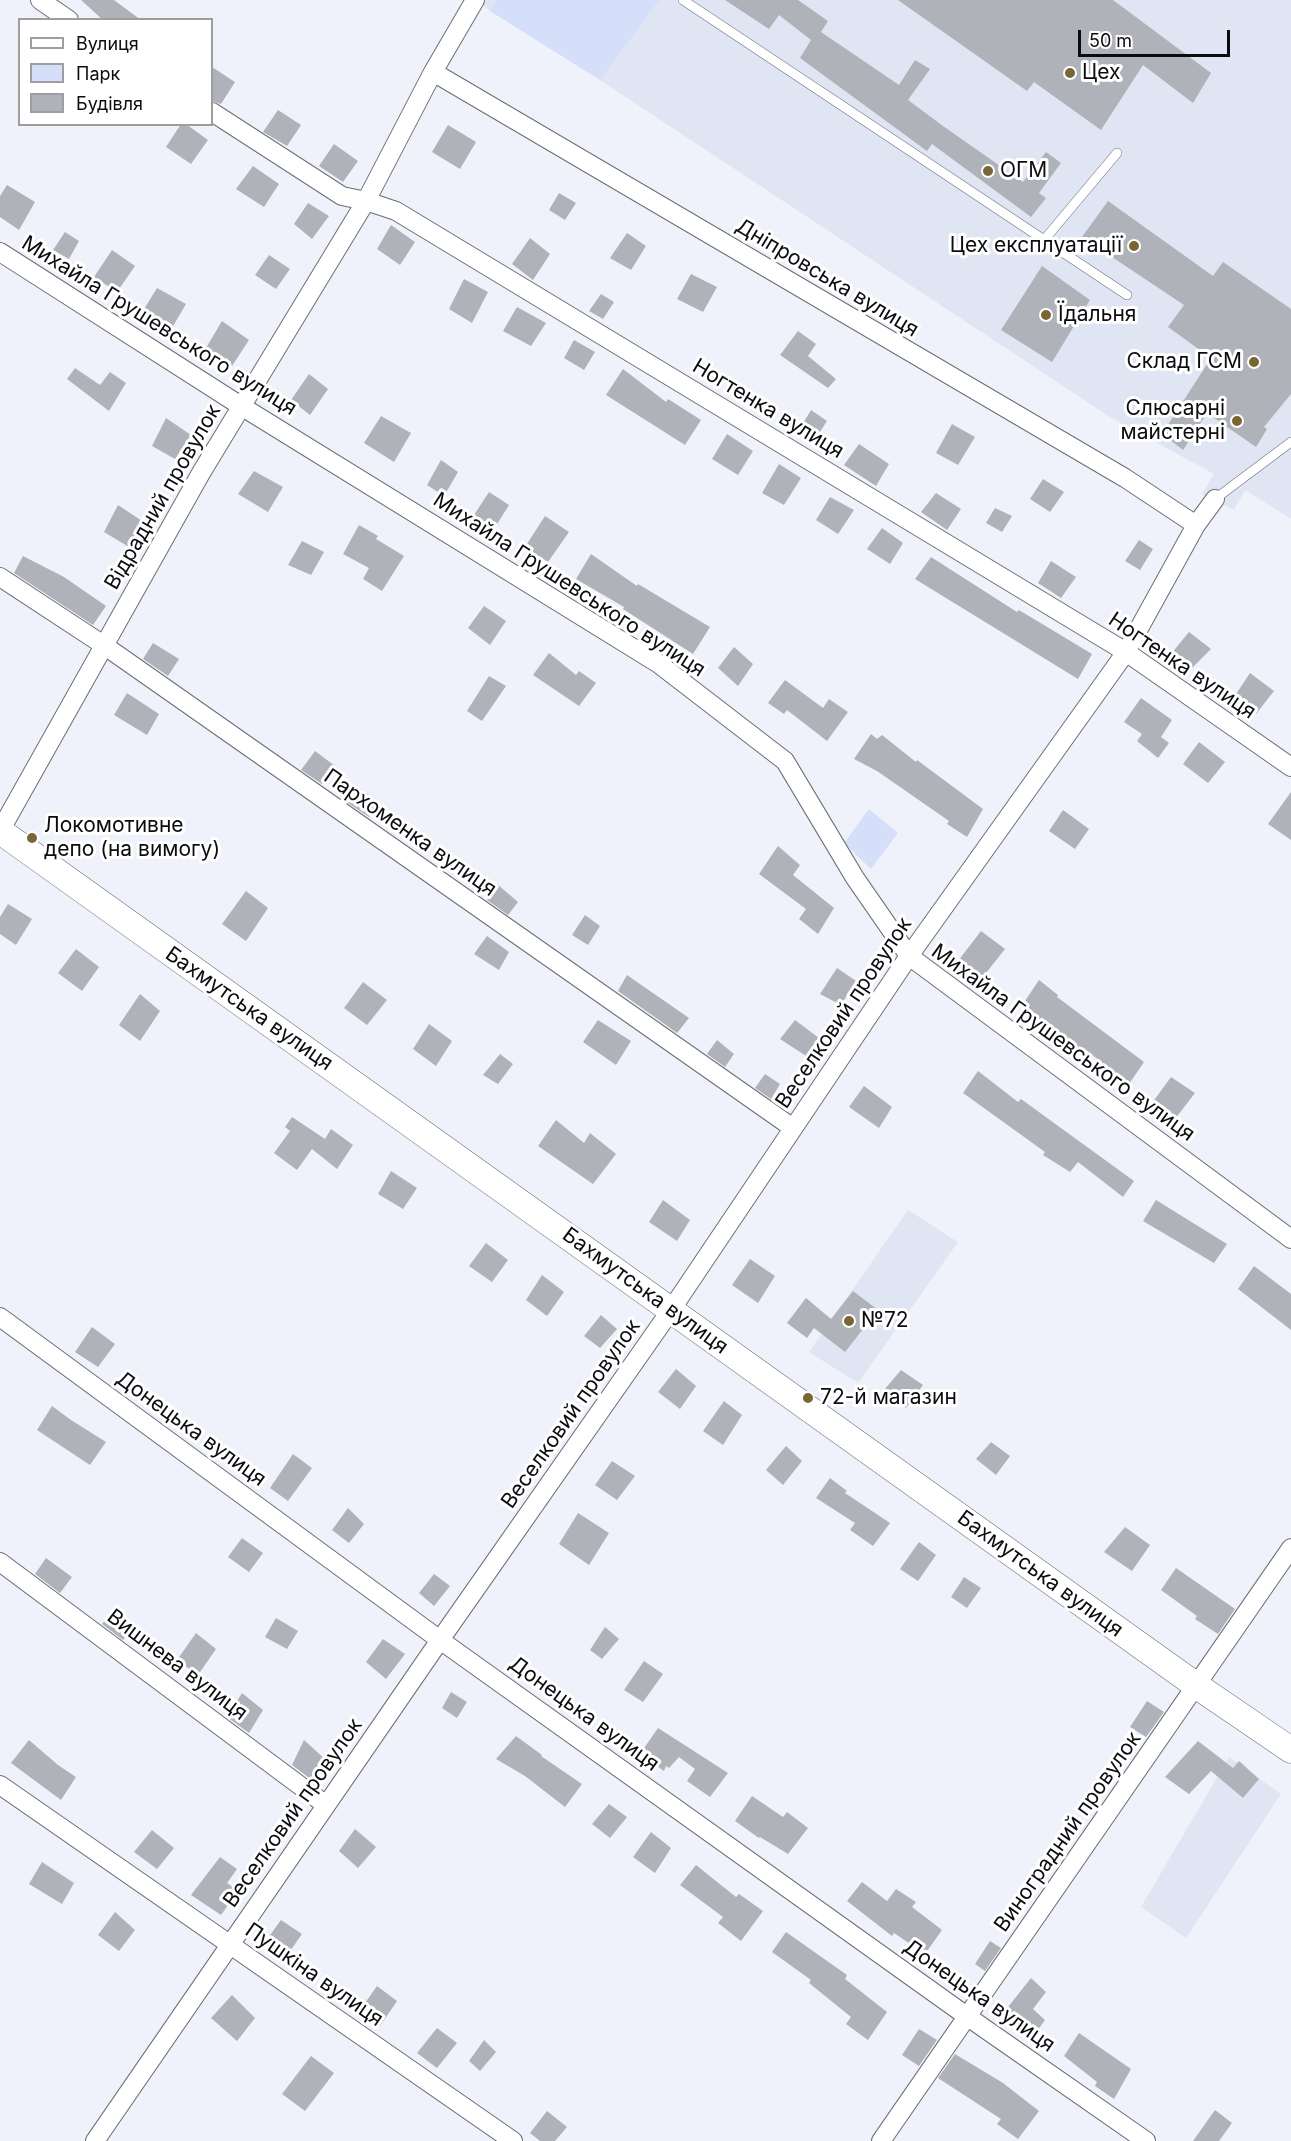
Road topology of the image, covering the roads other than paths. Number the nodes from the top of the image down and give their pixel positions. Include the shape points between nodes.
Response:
1 (40, 0) edge
2 (475, 0) edge
3 (683, 0) edge
4 (66, 18) edge
5 (433, 72) junction
6 (213, 113) edge
7 (1117, 153) dead end
8 (366, 201) junction
9 (1044, 240) junction
10 (0, 252) edge
11 (1127, 295) dead end
12 (241, 406) junction
13 (1291, 442) edge
14 (1215, 499) joint
15 (1196, 525) junction
16 (0, 577) edge
17 (105, 646) junction
18 (1126, 652) junction
19 (1291, 767) edge
20 (0, 831) edge
21 (909, 956) junction
22 (793, 1128) junction
23 (1291, 1239) edge
24 (671, 1310) junction
25 (0, 1317) edge
26 (1291, 1548) edge
27 (0, 1562) edge
28 (440, 1640) junction
29 (1197, 1686) junction
30 (1291, 1750) edge
31 (0, 1785) edge
32 (326, 1805) junction
33 (230, 1945) junction
34 (968, 2017) junction
35 (95, 2141) edge
36 (513, 2141) edge
37 (881, 2141) edge
38 (1146, 2141) edge

1 - 4 street
2 - 5 street, Відрадний провулок
3 - 9 lane
5 - 8 street, Відрадний провулок
5 - 15 street, Дніпровська вулиця via 1125,478
6 - 8 street, Ногтенка вулиця via 342,196
7 - 9 lane
8 - 12 street, Відрадний провулок
8 - 18 street, Ногтенка вулиця via 396,211
9 - 11 lane
10 - 12 street, Михайла Грушевського вулиця
12 - 17 street, Відрадний провулок
12 - 21 street, Михайла Грушевського вулиця via 659,664 785,761 855,878
13 - 14 lane
14 - 15 street, Веселковий провулок
15 - 18 street, Веселковий провулок
16 - 17 street, Пархоменка вулиця
17 - 20 street, Відрадний провулок
17 - 22 street, Пархоменка вулиця
18 - 19 street, Ногтенка вулиця
18 - 21 street, Веселковий провулок
20 - 24 street, Бахмутська вулиця
21 - 22 street, Веселковий провулок
21 - 23 street, Михайла Грушевського вулиця
22 - 24 street, Веселковий провулок
24 - 28 street, Веселковий провулок
24 - 29 street, Бахмутська вулиця
25 - 28 street, Донецька вулиця
26 - 29 street, Виноградний провулок
27 - 32 street, Вишнева вулиця
28 - 32 street, Веселковий провулок
28 - 34 street, Донецька вулиця
29 - 30 street, Бахмутська вулиця
29 - 34 street, Виноградний провулок
31 - 33 street, Пушкіна вулиця
32 - 33 street, Веселковий провулок
33 - 35 street, Веселковий провулок
33 - 36 street, Пушкіна вулиця
34 - 37 street, Виноградний провулок
34 - 38 street, Донецька вулиця

